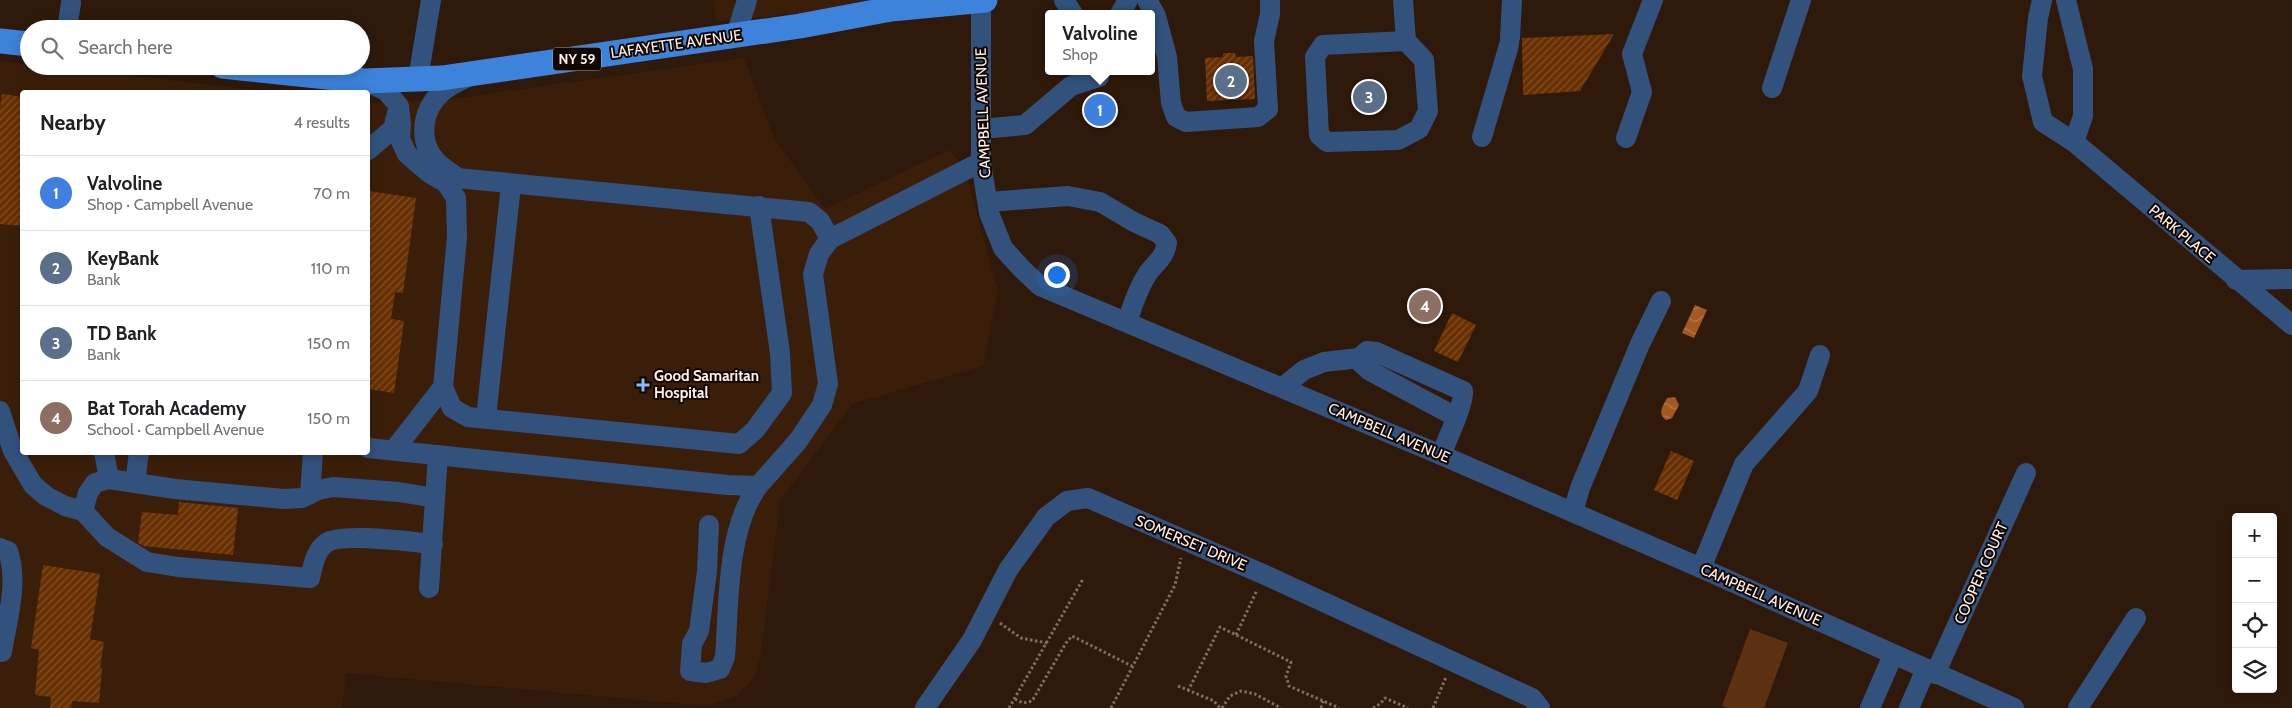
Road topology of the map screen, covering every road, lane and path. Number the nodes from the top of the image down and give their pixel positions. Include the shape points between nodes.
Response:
1 (431, 0) edge
2 (747, 0) edge
3 (982, 0) edge
4 (1270, 0) edge
5 (1403, 0) edge
6 (1512, 0) edge
7 (1653, 0) edge
8 (1801, 0) edge
9 (2042, 0) edge
10 (2066, 0) edge
11 (73, 1) edge
12 (860, 7) edge
13 (1155, 14) edge
14 (69, 20) edge
15 (736, 35) junction
16 (0, 41) edge
17 (1406, 41) junction
18 (20, 43) edge
19 (478, 73) junction
20 (308, 75) edge
21 (1095, 75) edge
22 (418, 79) junction
23 (365, 81) junction
24 (1772, 88) dead end
25 (399, 106) junction
26 (981, 129) junction
27 (1482, 137) dead end
28 (1626, 138) dead end
29 (2074, 142) junction
30 (370, 148) edge
31 (981, 162) junction
32 (452, 181) junction
33 (511, 185) junction
34 (988, 202) junction
35 (759, 206) junction
36 (830, 239) junction
37 (2236, 280) junction
38 (2292, 280) edge
39 (1661, 301) dead end
40 (1127, 322) junction
41 (2292, 325) edge
42 (1820, 354) dead end
43 (443, 387) junction
44 (1283, 387) junction
45 (0, 411) edge
46 (486, 418) junction
47 (370, 448) edge
48 (394, 450) junction
49 (438, 454) junction
50 (1441, 454) junction
51 (105, 455) edge
52 (139, 455) edge
53 (314, 455) edge
54 (2026, 472) dead end
55 (109, 479) junction
56 (135, 483) junction
57 (758, 486) junction
58 (310, 494) junction
59 (435, 498) junction
60 (83, 511) junction
61 (1573, 512) junction
62 (708, 525) dead end
63 (1187, 541) junction
64 (433, 544) junction
65 (0, 548) edge
66 (1701, 568) junction
67 (1265, 575) junction
68 (1082, 578) dead end
69 (429, 588) dead end
70 (987, 610) junction
71 (2136, 618) dead end
72 (1236, 635) junction
73 (1047, 643) junction
74 (0, 652) edge
75 (1893, 655) junction
76 (1453, 662) junction
77 (1132, 666) junction
78 (1930, 671) junction
79 (1178, 686) dead end
80 (1188, 690) junction
81 (1015, 700) junction
82 (1324, 701) junction
83 (925, 708) edge
84 (1009, 708) edge
85 (1111, 708) edge
86 (1221, 708) edge
87 (1281, 708) edge
88 (1321, 708) edge
89 (1339, 708) edge
90 (1373, 708) edge
91 (1408, 708) edge
92 (1433, 708) edge
93 (1540, 708) edge
94 (1870, 708) edge
95 (1909, 708) edge
96 (2014, 708) edge
97 (2078, 708) edge

1 - 22 street
2 - 15 street
3 - 12 main road, LAFAYETTE AVENUE / NY 59 via 891,9
3 - 26 street, CAMPBELL AVENUE
4 - 13 street via 1264,41 1268,109 1258,117 1186,122 1176,117 1171,103 1167,57
5 - 17 street
6 - 27 street via 1509,41
7 - 28 street via 1632,54 1642,92
8 - 24 street
9 - 29 street, PARK PLACE via 2032,76 2043,122
10 - 29 street via 2083,69 2083,116
11 - 14 street
12 - 15 main road, LAFAYETTE AVENUE / NY 59
15 - 19 main road, LAFAYETTE AVENUE / NY 59
16 - 18 main road
17 - 17 street via 1424,60 1428,111 1419,129 1398,140 1327,142 1319,135 1315,57 1323,45
19 - 22 main road, LAFAYETTE AVENUE / NY 59
19 - 32 street via 441,92 429,107 423,129 426,147
20 - 23 main road, LAFAYETTE AVENUE / NY 59
21 - 26 street via 1071,86 1024,124
22 - 23 main road, LAFAYETTE AVENUE / NY 59
23 - 25 street via 386,91
25 - 30 street via 393,129
25 - 32 street via 400,139 407,154 429,173
26 - 31 street, CAMPBELL AVENUE
29 - 37 street, PARK PLACE
31 - 34 street, CAMPBELL AVENUE
31 - 36 street
32 - 33 street
32 - 43 street via 457,237
33 - 35 street
33 - 46 street
34 - 40 street, CAMPBELL AVENUE via 1003,248 1040,286
34 - 40 street via 1068,196 1100,202 1160,234 1167,243 1165,254 1148,273
35 - 36 street via 809,212 820,220
35 - 46 street via 780,353 782,393 755,430 739,444
36 - 57 street via 819,254 813,274 828,384 822,404 798,441
37 - 38 street
37 - 41 street, PARK PLACE
39 - 61 street via 1640,344
40 - 44 street, CAMPBELL AVENUE
42 - 66 street via 1808,391 1744,464
43 - 46 street via 452,408 468,416
43 - 48 street
44 - 50 street, CAMPBELL AVENUE
44 - 50 street via 1304,370 1324,362 1360,358 1367,351 1376,352 1463,391
45 - 60 street via 13,451 33,485 65,506
47 - 48 street
48 - 49 street
49 - 57 street
49 - 59 street
50 - 61 street, CAMPBELL AVENUE
51 - 55 street
52 - 56 street
53 - 58 street
54 - 78 street, COOPER COURT
55 - 56 street
55 - 60 street via 95,483
56 - 58 street via 284,499
57 - 62 street via 750,497 735,540 725,657 720,669 706,673 690,671 692,644 699,631 708,571
58 - 59 street via 333,488
59 - 64 street
60 - 64 street via 107,537 147,562 187,567 310,578 317,553 326,543 337,539
61 - 66 street, CAMPBELL AVENUE
63 - 67 street, SOMERSET DRIVE
63 - 70 street, SOMERSET DRIVE via 1088,498 1067,500 1046,517 1008,570
63 - 77 path via 1175,584
64 - 69 street
65 - 74 street via 8,551 13,563 13,582
66 - 75 street, CAMPBELL AVENUE
67 - 72 path
67 - 76 street, SOMERSET DRIVE
68 - 73 path
70 - 73 path via 1022,638
70 - 83 street, SOMERSET DRIVE via 972,640
71 - 97 street
72 - 80 path via 1220,627
72 - 82 path via 1291,662 1286,676 1289,686
73 - 81 path
75 - 78 street, CAMPBELL AVENUE
75 - 94 street
76 - 92 path
76 - 93 street, SOMERSET DRIVE via 1532,698
77 - 81 path via 1072,636 1032,701 1023,703
77 - 85 path
78 - 95 street, COOPER COURT
78 - 96 street, CAMPBELL AVENUE
79 - 80 path
80 - 86 path via 1214,701
81 - 84 path
82 - 88 path
82 - 89 path
86 - 87 path via 1230,696 1241,690
90 - 91 path via 1385,698

